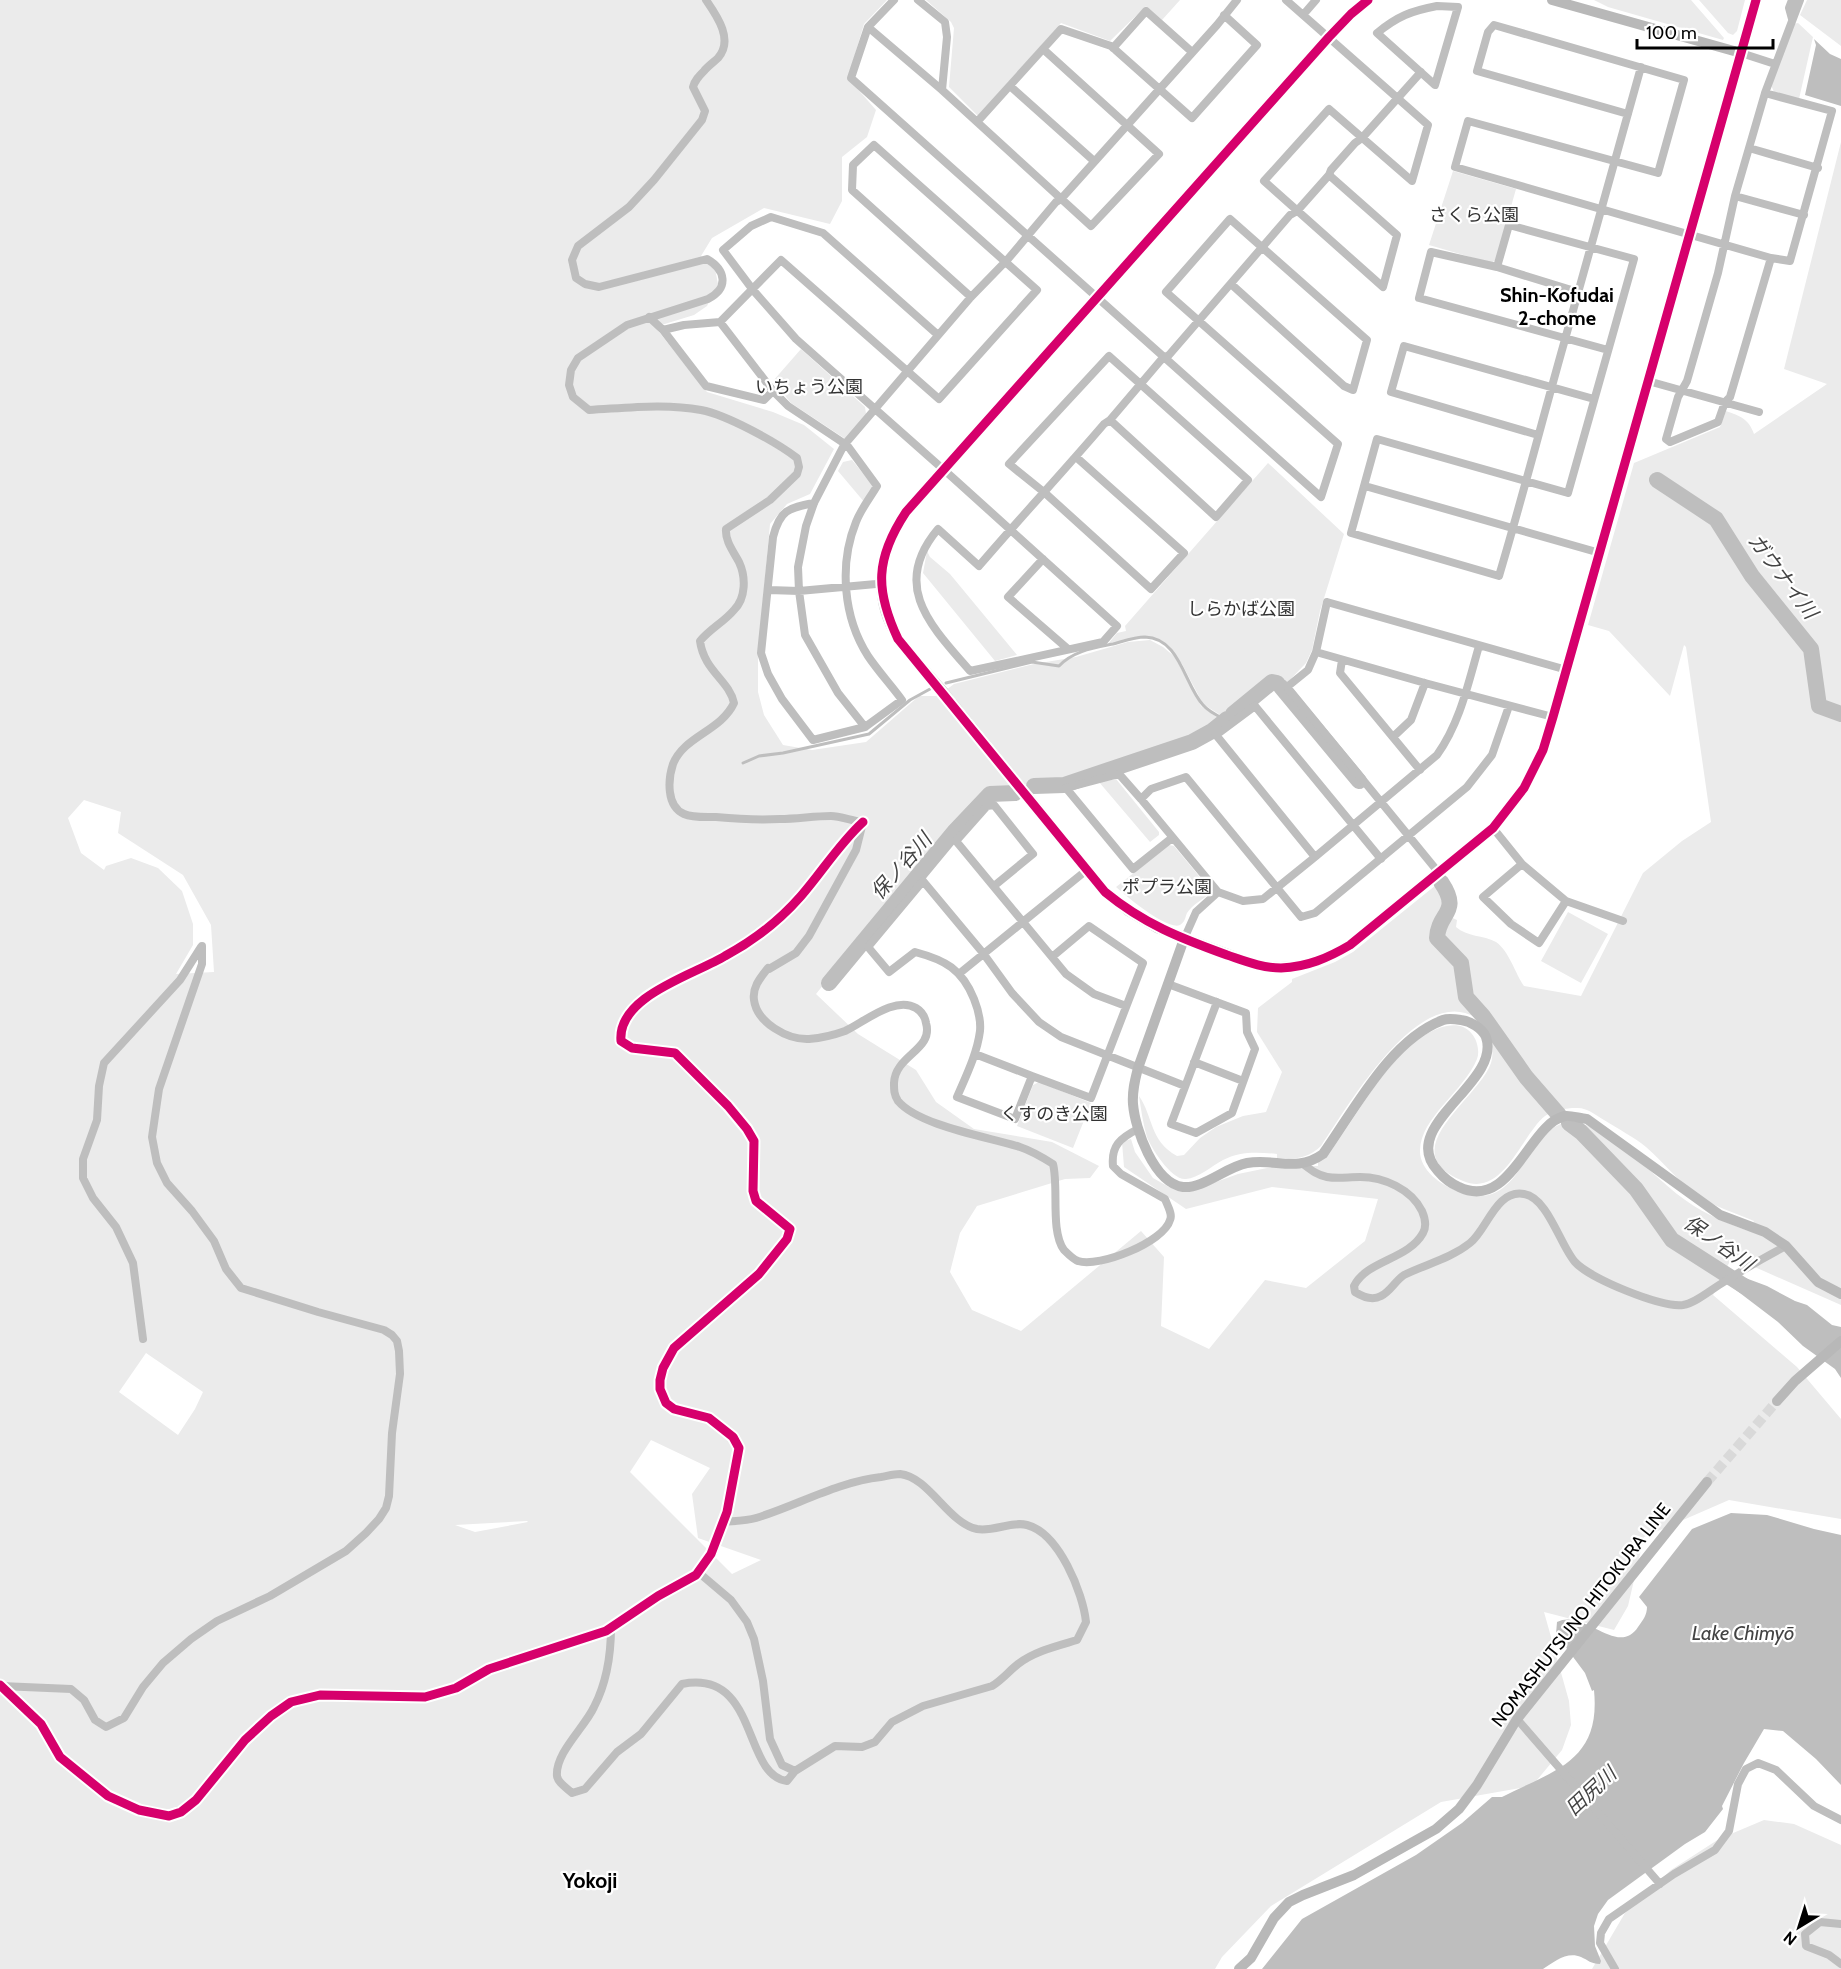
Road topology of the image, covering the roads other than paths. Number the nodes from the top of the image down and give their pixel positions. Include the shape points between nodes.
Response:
1 (706, 0) edge
2 (894, 0) edge
3 (918, 0) edge
4 (1237, 0) edge
5 (1286, 0) edge
6 (1316, 0) edge
7 (1368, 0) edge
8 (1552, 0) edge
9 (1756, 0) edge
10 (1792, 0) edge
11 (1800, 0) edge
12 (1224, 15) junction
13 (1303, 15) junction
14 (1792, 19) junction
15 (868, 27) junction
16 (1329, 37) junction
17 (1113, 48) junction
18 (1043, 49) junction
19 (1192, 52) junction
20 (1740, 53) junction
21 (1775, 64) junction
22 (1641, 67) junction
23 (1421, 72) junction
24 (1010, 86) junction
25 (1159, 88) junction
26 (942, 90) junction
27 (1765, 93) junction
28 (1397, 98) junction
29 (1628, 114) junction
30 (977, 122) junction
31 (1127, 125) junction
32 (1362, 138) junction
33 (1749, 148) junction
34 (1094, 161) junction
35 (1616, 162) junction
36 (1818, 168) junction
37 (1329, 175) junction
38 (1735, 196) junction
39 (1061, 199) junction
40 (1602, 208) junction
41 (1297, 211) junction
42 (1804, 215) junction
43 (1690, 234) junction
44 (1028, 236) junction
45 (1725, 243) junction
46 (1591, 246) junction
47 (1263, 247) junction
48 (1771, 258) junction
49 (1005, 262) junction
50 (1497, 267) junction
51 (1231, 284) junction
52 (753, 290) junction
53 (1578, 292) junction
54 (971, 297) junction
55 (1097, 298) junction
56 (649, 317) junction
57 (1197, 320) junction
58 (720, 322) junction
59 (663, 330) junction
60 (938, 335) junction
61 (1565, 338) junction
62 (1608, 350) junction
63 (1164, 358) junction
64 (906, 371) junction
65 (1648, 381) junction
66 (1141, 384) junction
67 (1552, 387) junction
68 (773, 390) junction
69 (1683, 391) junction
70 (1594, 399) junction
71 (1725, 402) junction
72 (874, 409) junction
73 (1759, 412) dead end
74 (1110, 420) junction
75 (1538, 435) junction
76 (845, 444) junction
77 (1076, 457) junction
78 (944, 470) junction
79 (1526, 481) junction
80 (1365, 486) junction
81 (1045, 493) junction
82 (814, 503) junction
83 (1514, 528) junction
84 (1010, 530) junction
85 (1600, 553) junction
86 (1043, 560) junction
87 (881, 582) junction
88 (846, 587) junction
89 (769, 590) junction
90 (799, 591) junction
91 (1479, 646) junction
92 (1068, 649) junction
93 (1316, 652) junction
94 (1342, 660) junction
95 (1567, 670) junction
96 (1425, 683) junction
97 (943, 692) tunnel mouth
98 (1465, 693) junction
99 (1509, 706) junction
100 (1553, 717) junction
101 (865, 728) junction
102 (1393, 737) junction
103 (1420, 770) junction
104 (1019, 785) tunnel mouth
105 (1141, 799) junction
106 (1382, 802) junction
107 (863, 822) junction
108 (1354, 825) junction
109 (1493, 828) junction
110 (1409, 835) junction
111 (1172, 838) junction
112 (1316, 857) junction
113 (1381, 859) junction
114 (1522, 864) junction
115 (1088, 868) junction
116 (1439, 873) junction
117 (994, 886) junction
118 (1278, 887) junction
119 (1218, 892) junction
120 (1566, 901) junction
121 (1022, 921) junction
122 (1623, 921) dead end
123 (1184, 939) junction
124 (983, 954) junction
125 (1052, 957) junction
126 (960, 973) junction
127 (1168, 984) junction
128 (1217, 1002) junction
129 (1126, 1006) junction
130 (975, 1054) junction
131 (1109, 1055) junction
132 (1194, 1062) junction
133 (1138, 1068) junction
134 (1032, 1076) junction
135 (1243, 1081) junction
136 (1185, 1086) junction
137 (1138, 1129) junction
138 (1303, 1164) junction
139 (1786, 1246) junction
140 (1841, 1294) edge
141 (143, 1339) dead end
142 (1841, 1341) edge
143 (1777, 1401) tunnel mouth
144 (1707, 1482) tunnel mouth
145 (724, 1522) junction
146 (698, 1572) junction
147 (611, 1627) junction
148 (1, 1685) edge
149 (1517, 1719) junction
150 (795, 1771) junction
151 (1841, 1820) edge
152 (1660, 1884) junction
153 (1841, 1924) edge
154 (1841, 1964) edge
155 (1239, 1969) edge
156 (1615, 1969) edge

1 - 56 street via 723,27 724,44 720,56 694,83 705,111 702,120 629,207 578,246 572,260 576,278 599,287 702,259 717,265 722,280 717,294
2 - 15 street
3 - 26 street via 945,22
4 - 12 street
5 - 13 street
6 - 13 street
7 - 16 street
8 - 20 street
9 - 20 street
10 - 14 street
11 - 14 street
12 - 19 street
12 - 25 street via 1257,45 1192,118
13 - 16 street
14 - 21 street
15 - 26 street
15 - 44 street via 850,78
16 - 28 street
16 - 55 street
17 - 18 street via 1061,29
17 - 19 street via 1146,11
17 - 25 street
18 - 24 street
18 - 31 street
19 - 25 street
20 - 21 street
20 - 43 street
21 - 27 street
22 - 29 street
22 - 29 street via 1494,25 1488,32 1477,71
22 - 35 street via 1684,80 1658,173
23 - 23 street via 1377,33 1414,10 1458,7 1435,85
23 - 28 street
24 - 30 street
24 - 34 street
25 - 31 street
26 - 30 street
27 - 33 street
27 - 36 street via 1832,111
28 - 32 street
28 - 32 street via 1428,125 1412,182
29 - 35 street
30 - 39 street
31 - 34 street
31 - 39 street via 1159,154 1091,226
32 - 37 street
32 - 41 street via 1329,109 1264,181
33 - 36 street
33 - 38 street
34 - 39 street
35 - 40 street
35 - 40 street via 1468,121 1455,167
36 - 42 street
37 - 41 street
37 - 41 street via 1397,235 1383,287
38 - 42 street
38 - 45 street
39 - 44 street
40 - 43 street
40 - 46 street
41 - 47 street
42 - 48 street via 1790,261
43 - 45 street
43 - 65 street
44 - 49 street
44 - 55 street
45 - 48 street
45 - 69 street
46 - 50 street via 1509,225
46 - 53 street
46 - 62 street via 1634,259
47 - 51 street
47 - 51 street via 1367,340 1353,390
47 - 57 street via 1230,219 1166,292
48 - 71 street via 1730,397
49 - 54 street
49 - 54 street via 874,145 853,165 852,190
49 - 64 street via 1037,290 939,399
50 - 53 street
50 - 61 street via 1431,252 1419,298
51 - 57 street
52 - 58 street
52 - 60 street via 723,250 751,226 771,217 823,233
52 - 64 street via 781,260
52 - 72 street via 796,339
53 - 61 street
54 - 60 street
55 - 63 street
55 - 78 street
56 - 59 street
56 - 107 street via 627,325 578,358 569,385 573,397 589,410 703,410 786,450 797,458 799,467 797,474 770,500 726,529 725,537 745,578 743,591 736,609 700,641 702,655 732,694 734,703 722,721 681,750 669,779 670,796 683,814 700,817 834,816
57 - 63 street
57 - 63 street via 1338,444 1321,497
58 - 59 street
58 - 68 street
59 - 68 street via 706,386 764,400
60 - 64 street
61 - 62 street
61 - 67 street
62 - 70 street
63 - 66 street
64 - 72 street
65 - 69 street
65 - 85 street
66 - 74 street
66 - 74 street via 1248,480 1216,517
66 - 81 street via 1109,356 1009,464
67 - 70 street
67 - 75 street
67 - 75 street via 1404,346 1391,392
68 - 76 street via 788,406
69 - 71 street
69 - 71 street via 1666,439 1670,442 1718,422
70 - 79 street via 1568,493
71 - 73 street
72 - 76 street
72 - 78 street
74 - 77 street
75 - 79 street
76 - 82 street
76 - 88 street via 877,486 856,520 846,552
77 - 81 street
77 - 81 street via 1184,553 1151,589
78 - 84 street
78 - 87 street via 897,525 885,552
79 - 80 street via 1377,439
79 - 83 street
80 - 83 street
80 - 83 street via 1351,533 1499,576
81 - 84 street
82 - 89 street via 783,513 777,522
82 - 90 street via 798,567
83 - 85 street
84 - 86 street
84 - 92 street via 980,566 938,529 926,542 918,562 917,591 923,612 970,671
85 - 95 street
86 - 92 street via 1008,597
86 - 92 street via 1117,626 1103,642
87 - 88 street
87 - 97 street via 886,612 898,639
88 - 90 street
88 - 101 street via 858,637 902,700
89 - 90 street
89 - 101 street via 762,653 782,699 813,740
90 - 101 street via 806,635 838,693
91 - 93 street via 1327,602
91 - 95 street
91 - 98 street
93 - 94 street
93 - 106 street via 1308,670 1287,687
94 - 96 street
94 - 102 street via 1340,673
95 - 100 street
96 - 98 street
96 - 102 street via 1411,720
98 - 99 street
98 - 103 street via 1449,738
99 - 100 street
99 - 110 street via 1492,754 1480,771 1467,787
100 - 109 street via 1543,750 1524,788
102 - 103 street
103 - 106 street
104 - 115 street
105 - 111 street
105 - 111 street via 1119,774 1066,788 1133,869
105 - 118 street via 1151,789 1186,777
106 - 108 street
106 - 110 street
107 - 137 street via 856,850 809,936 796,953 768,968 756,983 754,1000 760,1014 777,1030 807,1039 844,1031 886,1008 915,1008 925,1019 927,1034 920,1047 897,1068 897,1100 926,1119 1020,1147 1053,1164 1059,1238 1077,1261 1091,1262 1140,1248 1170,1222 1172,1217 1165,1199 1113,1166 1117,1142
107 - 145 street via 801,897 778,918 726,956 638,1002 623,1021 620,1032 621,1041 633,1048 675,1053 728,1106 754,1141 756,1201 790,1228 787,1239 759,1274 674,1348 660,1380 666,1403 674,1409 709,1418 733,1437 739,1448
108 - 112 street
108 - 112 street via 1255,706 1216,735
108 - 113 street
109 - 114 street
109 - 116 street
110 - 113 street
110 - 116 street
111 - 119 street
112 - 118 street
113 - 118 street via 1315,912 1301,917
114 - 120 street
114 - 120 street via 1483,897 1511,924 1539,943
115 - 121 street
115 - 123 street via 1105,892 1128,911
116 - 123 street via 1350,945 1305,965 1258,965
117 - 117 street via 957,841 987,806 994,805 1033,854
117 - 121 street
118 - 119 street via 1263,899 1252,901
119 - 123 street via 1196,912
120 - 122 street
121 - 124 street
121 - 125 street
123 - 127 street
124 - 126 street
124 - 126 street via 923,881 868,947 889,972 915,952 934,957
124 - 131 street via 1039,1022 1061,1037
125 - 129 street via 1081,987
125 - 129 street via 1089,926 1143,963
126 - 130 street via 978,1010 980,1029
127 - 128 street
127 - 133 street
128 - 132 street
128 - 135 street via 1246,1013 1247,1032 1254,1049
129 - 131 street
130 - 134 street
130 - 134 street via 957,1097 1015,1119
131 - 133 street
131 - 134 street via 1091,1098
132 - 135 street
132 - 136 street
133 - 136 street
133 - 137 street via 1132,1088
135 - 136 street via 1232,1113 1196,1132 1171,1124
137 - 138 street via 1161,1174 1181,1187 1200,1184 1248,1162
138 - 139 street via 1327,1177 1361,1177 1396,1185 1418,1203 1426,1225 1423,1234 1359,1276 1354,1286 1355,1292 1371,1299 1380,1297 1403,1276 1457,1252 1480,1233 1499,1203 1511,1195 1524,1194 1542,1206 1575,1262 1589,1273 1653,1302 1684,1305
138 - 139 street via 1323,1154 1390,1058 1408,1040 1444,1019 1464,1020 1481,1030 1486,1038 1486,1053 1480,1069 1432,1131 1426,1147 1432,1164 1460,1188 1490,1188 1505,1179 1546,1127 1565,1116 1587,1119 1720,1215 1765,1232
139 - 140 street via 1818,1282
141 - 148 street via 133,1263 116,1227 83,1178 83,1159 97,1120 104,1063 180,980 202,946 202,963 159,1089 152,1137 158,1163 167,1183 214,1241 226,1269 241,1288 384,1330 397,1341 400,1374 386,1508 346,1551 191,1639 163,1663 119,1722 106,1727 95,1720 84,1700 71,1689
142 - 143 street
144 - 149 street, NOMASHUTSUNO HITOKURA LINE
145 - 146 street via 711,1554
145 - 150 street via 754,1519 860,1479 900,1474 915,1480 974,1528 1017,1524 1033,1527 1050,1540 1079,1589 1086,1622 1077,1640 1026,1658 992,1686 902,1716 875,1742 862,1747 835,1746
146 - 147 street
146 - 150 street via 731,1600 747,1622 764,1681 770,1739 782,1765
147 - 148 street via 489,1669 456,1688 425,1696 320,1695 291,1702 246,1740 196,1800 169,1816 139,1810 108,1796 60,1757 41,1724
147 - 150 street via 611,1656 594,1708 559,1764 559,1782 572,1793 585,1789 617,1752 641,1734 682,1684 692,1682 718,1688 741,1709 758,1752 779,1779 787,1781
149 - 152 street
149 - 155 street, NOMASHUTSUNO HITOKURA LINE via 1459,1809 1436,1829 1354,1875 1289,1902 1274,1918 1251,1958
151 - 152 street via 1814,1806 1776,1770 1758,1763 1746,1769 1738,1784 1729,1831 1715,1850
152 - 156 street via 1609,1919 1601,1933 1600,1943
153 - 154 street via 1820,1922 1805,1934 1806,1946 1829,1954

